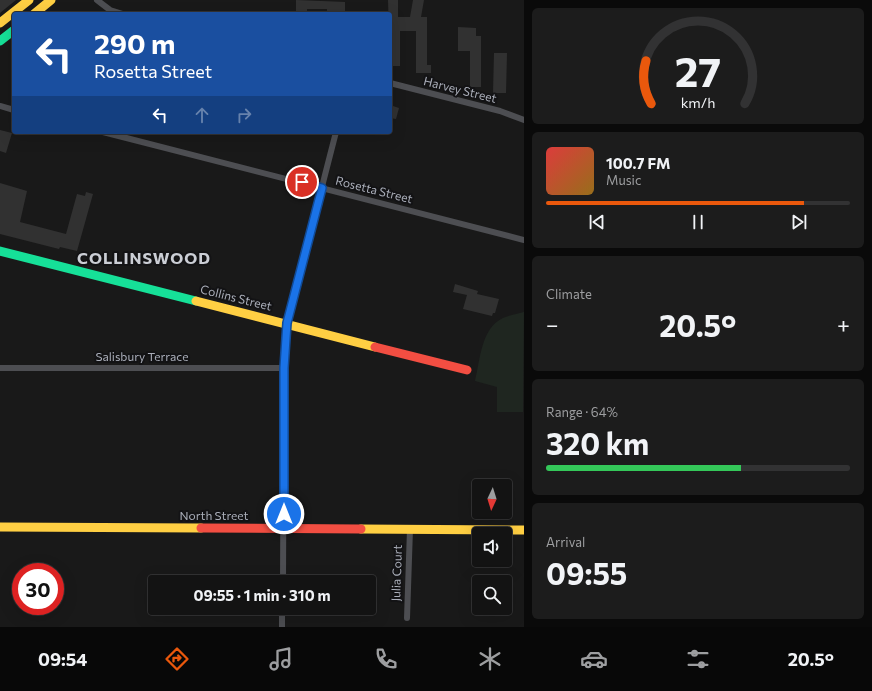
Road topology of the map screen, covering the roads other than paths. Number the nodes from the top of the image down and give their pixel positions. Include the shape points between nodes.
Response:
1 (28, 0) edge
2 (34, 0) edge
3 (51, 0) edge
4 (97, 0) edge
5 (37, 11) edge
6 (13, 12) edge
7 (116, 12) edge
8 (12, 13) edge
9 (0, 23) edge
10 (12, 32) edge
11 (0, 41) edge
12 (392, 84) edge
13 (0, 106) edge
14 (12, 109) edge
15 (524, 120) edge
16 (111, 134) edge
17 (336, 134) edge
18 (322, 188) junction
19 (524, 240) edge
20 (0, 251) edge
21 (287, 323) junction
22 (0, 368) edge
23 (284, 368) junction
24 (467, 370) dead end
25 (0, 527) edge
26 (284, 528) junction
27 (410, 529) junction
28 (524, 530) edge
29 (283, 575) edge
30 (282, 615) edge
31 (407, 618) dead end
32 (282, 627) edge

1 - 6 main road
2 - 5 main road
3 - 5 main road
4 - 7 street
8 - 9 main road
10 - 11 main road
12 - 15 street, Harvey Street via 500,111
13 - 14 street
16 - 18 street, Rosetta Street
17 - 18 street
18 - 19 street, Rosetta Street
18 - 21 street
20 - 21 main road, Collins Street
21 - 23 street
21 - 24 main road, Collins Street
22 - 23 street, Salisbury Terrace
23 - 26 street
25 - 26 main road, North Street
26 - 27 main road, North Street
26 - 29 street
27 - 28 main road, North Street
27 - 31 street, Julia Court
30 - 32 street

